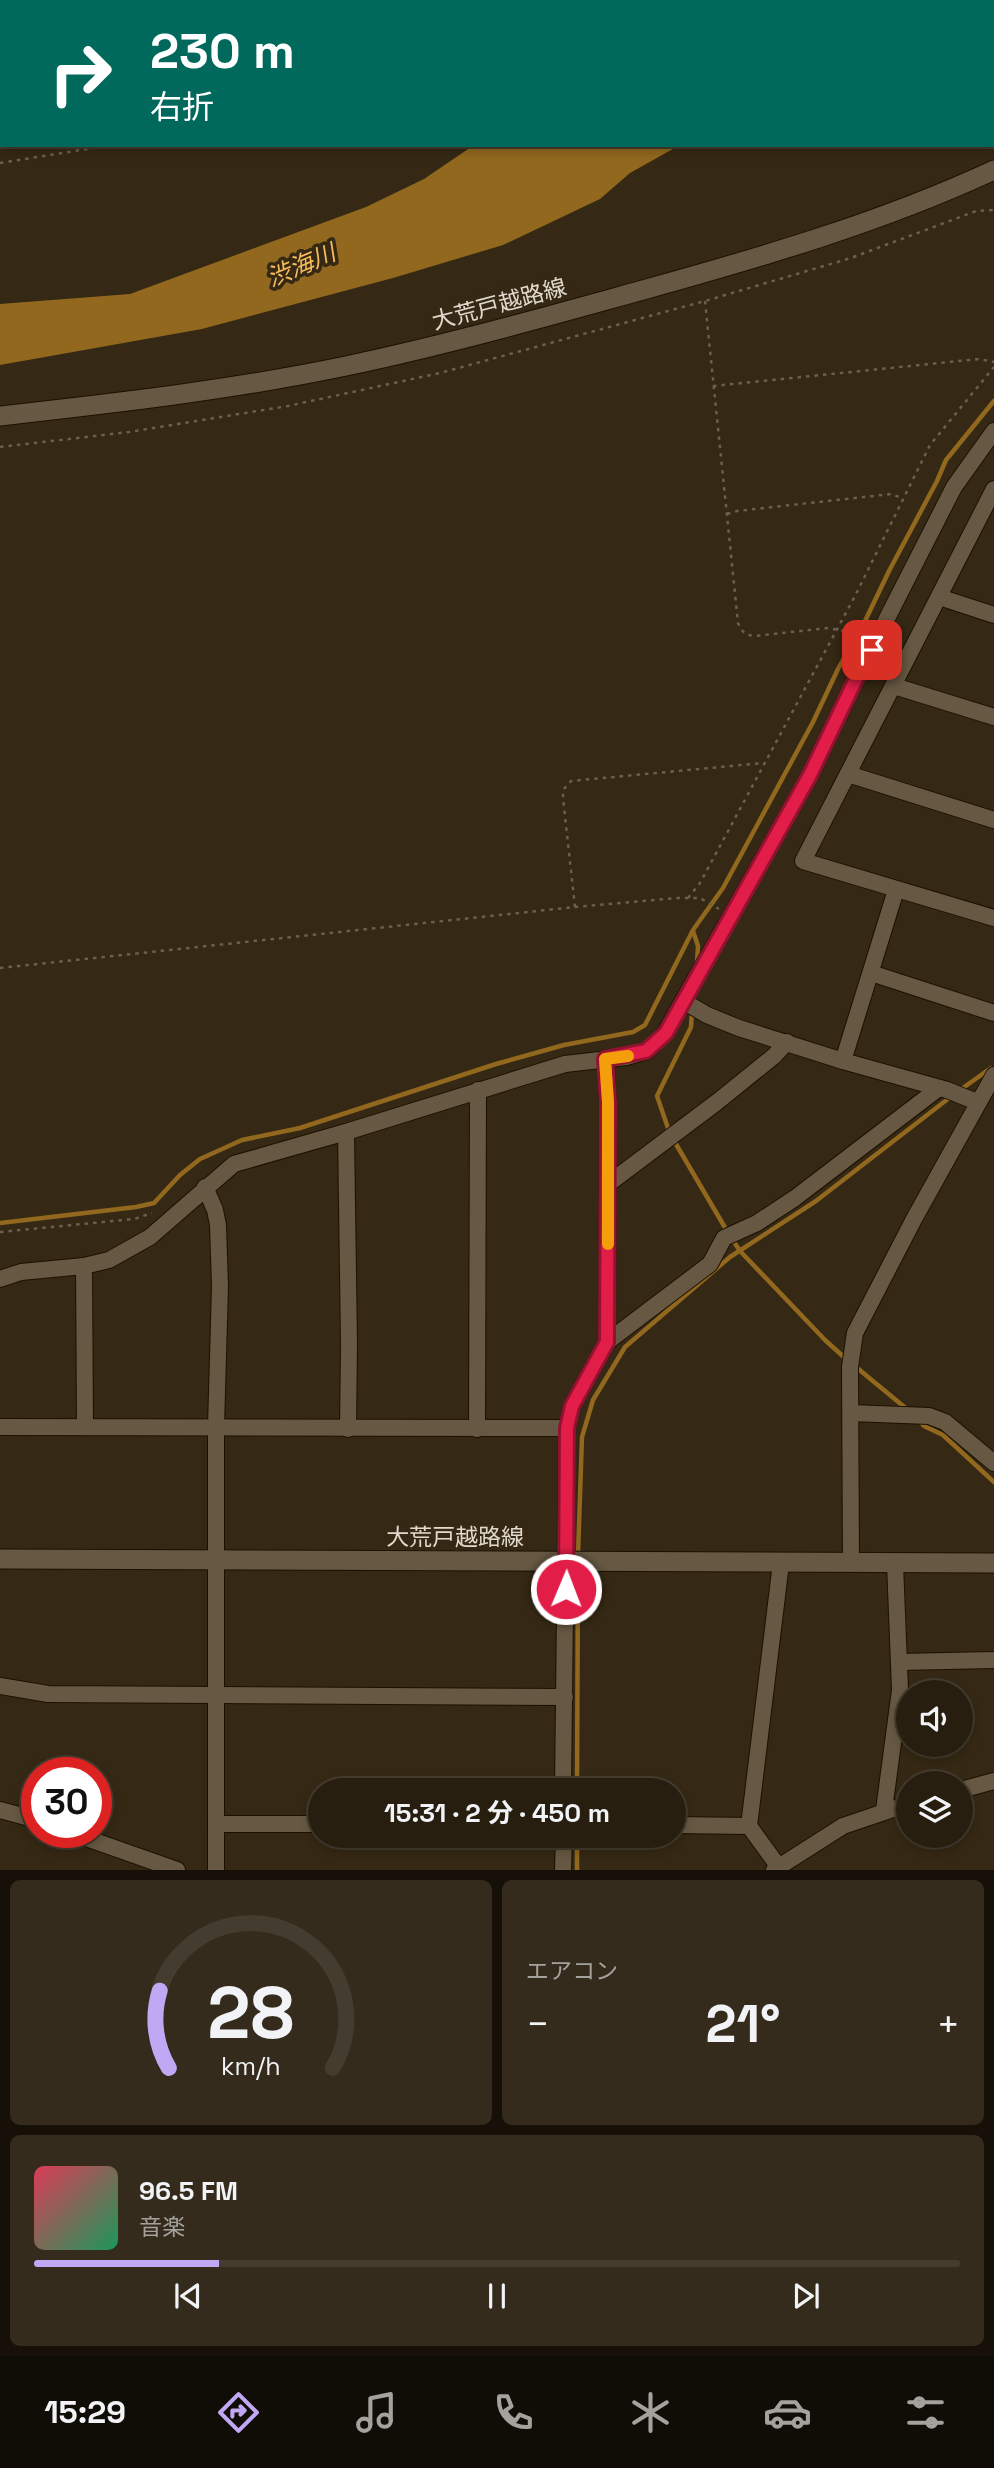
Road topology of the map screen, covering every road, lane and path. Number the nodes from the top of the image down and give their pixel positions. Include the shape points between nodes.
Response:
1 (100, 147) edge
2 (0, 163) edge
3 (994, 170) edge
4 (994, 210) edge
5 (705, 302) junction
6 (994, 362) edge
7 (994, 367) edge
8 (713, 386) junction
9 (0, 416) edge
10 (994, 431) edge
11 (0, 447) edge
12 (994, 489) edge
13 (902, 498) junction
14 (988, 512) edge
15 (727, 514) junction
16 (939, 597) junction
17 (994, 615) edge
18 (836, 629) junction
19 (872, 650) junction
20 (894, 685) junction
21 (994, 717) edge
22 (764, 762) junction
23 (848, 774) junction
24 (994, 820) edge
25 (897, 890) junction
26 (688, 898) junction
27 (575, 907) junction
28 (731, 916) junction
29 (994, 918) edge
30 (0, 968) edge
31 (871, 973) junction
32 (683, 1001) junction
33 (994, 1013) edge
34 (787, 1042) junction
35 (605, 1059) junction
36 (843, 1061) junction
37 (993, 1080) edge
38 (939, 1088) junction
39 (478, 1090) junction
40 (977, 1102) junction
41 (346, 1132) junction
42 (608, 1184) junction
43 (205, 1187) junction
44 (159, 1210) dead end
45 (0, 1232) edge
46 (85, 1266) junction
47 (0, 1279) edge
48 (607, 1342) junction
49 (851, 1413) junction
50 (0, 1427) edge
51 (85, 1427) junction
52 (216, 1427) junction
53 (567, 1428) junction
54 (348, 1429) junction
55 (477, 1429) junction
56 (992, 1456) edge
57 (0, 1559) edge
58 (216, 1560) junction
59 (566, 1562) junction
60 (781, 1563) junction
61 (851, 1563) junction
62 (895, 1563) junction
63 (994, 1563) edge
64 (994, 1660) edge
65 (899, 1662) junction
66 (0, 1686) edge
67 (216, 1694) junction
68 (565, 1697) junction
69 (563, 1778) edge
70 (994, 1781) edge
71 (973, 1787) edge
72 (896, 1807) edge
73 (0, 1810) edge
74 (884, 1810) junction
75 (21, 1816) edge
76 (216, 1824) junction
77 (308, 1824) edge
78 (686, 1825) edge
79 (749, 1826) junction
80 (112, 1847) edge
81 (564, 1848) edge
82 (776, 1868) edge
83 (177, 1870) edge
84 (216, 1870) edge
85 (564, 1870) edge

1 - 2 path
3 - 9 main road, 大荒戸越路線 via 941,195 840,231 421,349 193,393
4 - 5 path via 976,211 851,258
5 - 8 path
5 - 11 path via 440,373 288,406
6 - 8 path via 979,359
7 - 13 path via 930,445
8 - 15 path
10 - 19 street via 954,487
12 - 14 street
13 - 15 path via 891,494
13 - 18 path
14 - 16 street
15 - 18 path via 741,629 755,636
16 - 17 street
16 - 20 street
18 - 19 path
18 - 22 path
19 - 28 street via 810,775
20 - 21 street
20 - 23 street
22 - 26 path
22 - 27 path via 571,781 563,798
23 - 24 street
23 - 25 street via 803,861
25 - 29 street
25 - 31 street
26 - 27 path
26 - 28 path via 700,898
27 - 30 path
28 - 32 street
31 - 33 street
31 - 36 street
32 - 34 street via 739,1028
32 - 35 street via 656,1044 646,1051
34 - 36 street
34 - 42 street
35 - 39 street via 565,1064
35 - 42 street
36 - 38 street
37 - 40 street
38 - 40 street
38 - 48 street via 795,1198 723,1238 709,1264
39 - 41 street
39 - 55 street
40 - 49 street via 855,1333
41 - 43 street via 234,1164
41 - 54 street
42 - 48 street
43 - 46 street via 150,1237 109,1260
43 - 52 street via 218,1225
44 - 45 path via 134,1219
46 - 47 street via 50,1267
46 - 51 street
48 - 53 street via 572,1406
49 - 56 street via 929,1416 945,1422
49 - 61 street
50 - 51 street
51 - 52 street
52 - 54 street
52 - 58 street
53 - 55 street
53 - 59 street
54 - 55 street
57 - 58 main road, 大荒戸越路線
58 - 59 main road, 大荒戸越路線
58 - 67 street
59 - 60 main road, 大荒戸越路線
59 - 68 street
60 - 61 main road, 大荒戸越路線
60 - 79 street
61 - 62 main road, 大荒戸越路線
62 - 63 main road, 大荒戸越路線
62 - 65 street
64 - 65 street
65 - 74 street via 900,1690
66 - 67 street via 48,1694
67 - 68 street
67 - 76 street
68 - 69 street
70 - 71 street
72 - 74 street
73 - 75 street
74 - 82 street via 843,1826
76 - 77 street
76 - 84 street
78 - 79 street
79 - 82 street
80 - 83 street
81 - 85 street

